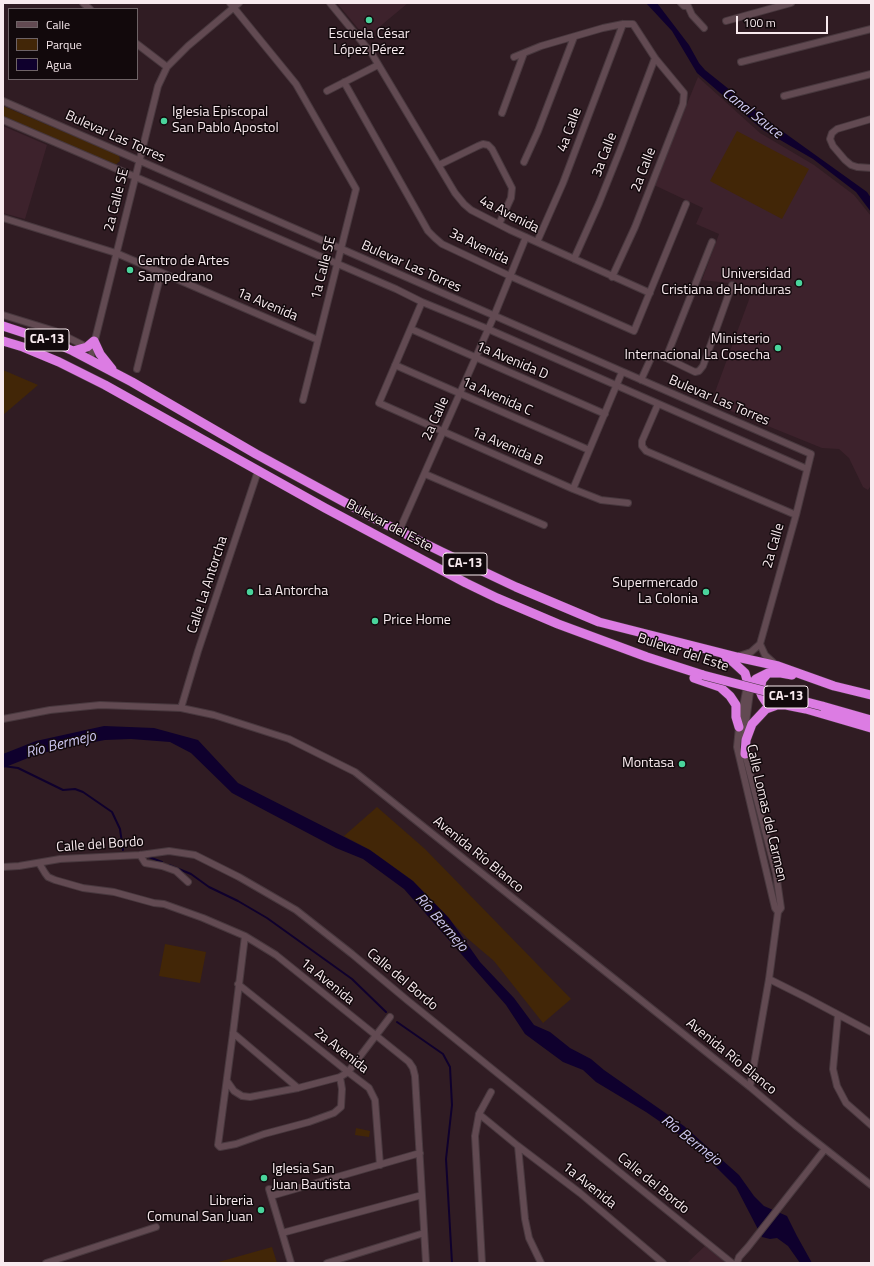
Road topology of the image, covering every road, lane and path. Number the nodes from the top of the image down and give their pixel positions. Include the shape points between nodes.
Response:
1 (330, 3) edge
2 (681, 3) edge
3 (791, 3) edge
4 (234, 4) edge
5 (726, 21) dead end
6 (623, 24) junction
7 (704, 28) dead end
8 (871, 29) edge
9 (574, 37) junction
10 (138, 45) edge
11 (524, 53) junction
12 (514, 56) dead end
13 (655, 58) junction
14 (741, 62) dead end
15 (378, 64) junction
16 (167, 67) junction
17 (871, 74) edge
18 (344, 82) junction
19 (327, 91) dead end
20 (784, 96) dead end
21 (3, 101) edge
22 (502, 113) dead end
23 (871, 119) edge
24 (3, 120) edge
25 (139, 161) junction
26 (524, 162) dead end
27 (439, 165) junction
28 (871, 168) edge
29 (136, 177) junction
30 (686, 204) dead end
31 (3, 218) edge
32 (499, 224) junction
33 (526, 237) junction
34 (537, 242) junction
35 (712, 242) dead end
36 (341, 249) junction
37 (116, 254) junction
38 (574, 259) junction
39 (337, 264) junction
40 (161, 273) junction
41 (510, 276) junction
42 (612, 277) junction
43 (732, 285) dead end
44 (650, 293) junction
45 (422, 302) junction
46 (3, 315) edge
47 (494, 316) junction
48 (3, 326) edge
49 (411, 329) junction
50 (488, 329) junction
51 (318, 340) junction
52 (3, 341) edge
53 (91, 344) junction
54 (73, 351) junction
55 (476, 358) junction
56 (666, 358) junction
57 (90, 360) junction
58 (395, 365) junction
59 (137, 369) dead end
60 (622, 372) junction
61 (117, 374) junction
62 (641, 380) junction
63 (617, 385) junction
64 (460, 393) junction
65 (303, 400) dead end
66 (658, 404) junction
67 (605, 414) junction
68 (443, 431) junction
69 (589, 450) junction
70 (811, 454) joint
71 (807, 469) junction
72 (258, 471) junction
73 (425, 474) junction
74 (573, 490) junction
75 (628, 503) dead end
76 (796, 515) junction
77 (544, 525) dead end
78 (399, 531) junction
79 (466, 583) junction
80 (617, 626) junction
81 (760, 644) junction
82 (737, 657) junction
83 (778, 666) junction
84 (768, 673) junction
85 (834, 686) junction
86 (749, 687) junction
87 (871, 695) edge
88 (774, 706) junction
89 (181, 708) junction
90 (3, 720) edge
91 (871, 720) edge
92 (739, 727) junction
93 (871, 728) edge
94 (745, 754) junction
95 (140, 855) junction
96 (39, 863) junction
97 (3, 867) edge
98 (188, 882) dead end
99 (778, 912) junction
100 (244, 936) junction
101 (769, 979) junction
102 (238, 984) junction
103 (838, 1015) junction
104 (390, 1017) dead end
105 (871, 1032) edge
106 (233, 1033) junction
107 (375, 1036) junction
108 (348, 1072) junction
109 (340, 1077) junction
110 (227, 1082) junction
111 (750, 1087) junction
112 (298, 1088) junction
113 (491, 1092) dead end
114 (479, 1114) junction
115 (871, 1125) edge
116 (518, 1146) junction
117 (825, 1149) junction
118 (420, 1153) junction
119 (380, 1165) junction
120 (871, 1185) edge
121 (269, 1189) dead end
122 (422, 1195) junction
123 (271, 1196) junction
124 (156, 1227) dead end
125 (282, 1233) junction
126 (424, 1233) junction
127 (46, 1263) edge
128 (291, 1263) edge
129 (327, 1263) edge
130 (426, 1263) edge
131 (482, 1263) edge
132 (541, 1263) edge
133 (663, 1263) edge
134 (732, 1263) edge
135 (737, 1263) edge

1 - 15 street, 4a Avenida
2 - 7 street via 688,6 692,15
3 - 5 street
4 - 16 street, 2a Calle SE
4 - 36 street, 1a Calle SE via 296,84 356,189
6 - 9 street
6 - 13 street via 634,24
6 - 34 street, 4a Calle via 563,183
8 - 14 street
9 - 11 street
9 - 26 street
10 - 16 street
11 - 12 street
11 - 22 street
13 - 38 street, 3a Calle via 621,148
13 - 42 street, 2a Calle via 684,93 683,104 635,227
15 - 18 street
15 - 27 street, 4a Avenida
16 - 25 street, 2a Calle SE via 158,86
17 - 20 street
18 - 19 street
18 - 41 street, 3a Avenida via 428,231 442,244
21 - 25 street, Bulevar Las Torres
23 - 28 street via 837,129 830,136 833,146 845,160 857,168
24 - 29 street, Bulevar Las Torres
25 - 29 street, 2a Calle SE
25 - 36 street, Bulevar Las Torres
27 - 32 street, 4a Avenida via 464,204
27 - 32 street via 478,146 488,145 512,188 511,198
29 - 37 street, 2a Calle SE
29 - 39 street, Bulevar Las Torres
30 - 44 street
31 - 37 street, 1a Avenida
32 - 33 street, 4a Avenida
33 - 34 street, 4a Avenida
33 - 41 street, 2a Calle
34 - 38 street, 4a Avenida
35 - 56 street
36 - 39 street, 1a Calle SE
36 - 47 street, Bulevar Las Torres
37 - 40 street, 1a Avenida
37 - 53 street, 2a Calle SE
38 - 42 street, 4a Avenida
39 - 45 street, Bulevar Las Torres
39 - 51 street, 1a Calle SE
40 - 51 street, 1a Avenida
40 - 59 street
41 - 44 street, 3a Avenida via 634,331
41 - 47 street, 2a Calle
42 - 44 street, 4a Avenida
43 - 56 street via 699,371 695,372
45 - 49 street
45 - 50 street, Bulevar Las Torres
46 - 53 street
47 - 50 street, 2a Calle
47 - 60 street, Bulevar Las Torres
48 - 54 highway, Bulevar del Este / CA-13
49 - 55 street, 1a Avenida D
49 - 58 street
50 - 55 street, 2a Calle
50 - 63 street, Bulevar Las Torres
51 - 65 street, 1a Calle SE
52 - 72 highway, Bulevar del Este / CA-13 via 59,362 105,385
53 - 54 highway
53 - 57 street, 2a Calle SE
53 - 61 highway
54 - 57 highway, Bulevar del Este / CA-13
55 - 64 street, 2a Calle
55 - 67 street, 1a Avenida D
56 - 62 street via 654,355
57 - 61 highway, Bulevar del Este / CA-13
58 - 64 street, 1a Avenida C
58 - 68 street, 1a Avenida B via 379,403
60 - 62 street, Bulevar Las Torres
60 - 63 street
61 - 78 highway, Bulevar del Este / CA-13 via 256,454
62 - 70 street, Bulevar Las Torres
63 - 66 street, Bulevar Las Torres
63 - 67 street
64 - 68 street, 2a Calle
64 - 69 street, 1a Avenida C
66 - 71 street, Bulevar Las Torres
66 - 76 street via 642,441 646,451
67 - 69 street
68 - 73 street, 2a Calle
68 - 74 street, 1a Avenida B
69 - 74 street
70 - 71 street, 2a Calle
71 - 76 street, 2a Calle
72 - 79 highway, Bulevar del Este / CA-13
72 - 89 street, Calle La Antorcha
73 - 77 street
73 - 78 street, 2a Calle
74 - 75 street, 1a Avenida B via 601,500
76 - 81 street, 2a Calle
78 - 80 highway, Bulevar del Este / CA-13 via 516,587 598,622
79 - 91 highway, Bulevar del Este / CA-13, bridge via 558,624 647,657 703,675
79 - 92 highway via 498,602 560,630 720,687 734,701
80 - 82 highway, Bulevar del Este / CA-13
80 - 86 highway via 647,638 730,660 744,673
81 - 82 street via 751,652
81 - 83 street via 765,655
82 - 83 highway, Bulevar del Este / CA-13
83 - 85 highway, Bulevar del Este / CA-13
84 - 85 highway via 788,674
84 - 86 highway
84 - 88 highway via 762,680 760,691 764,699
85 - 87 highway, Bulevar del Este / CA-13
86 - 92 street, Calle Lomas del Carmen
86 - 94 street, Calle Lomas del Carmen via 743,746
88 - 93 highway via 794,706
88 - 94 highway via 766,709 752,724 746,740
89 - 90 street, Avenida Río Blanco via 100,705 50,710
89 - 111 street, Avenida Río Blanco via 214,715 289,739 355,772
92 - 99 street, Calle Lomas del Carmen via 737,747
94 - 99 street, Calle Lomas del Carmen via 776,873 781,908
95 - 96 street, Calle del Bordo via 60,859
95 - 98 street via 145,863 176,871
95 - 134 street, Calle del Bordo via 169,851 195,855 296,910
96 - 97 street, Calle del Bordo
96 - 100 street, 1a Avenida via 48,877 55,880 164,904
99 - 101 street, Calle Lomas del Carmen
100 - 102 street
100 - 107 street, 1a Avenida via 276,955
101 - 103 street
101 - 111 street, Calle Lomas del Carmen
102 - 106 street
102 - 108 street, 2a Avenida
103 - 105 street
103 - 115 street via 833,1069 837,1086 846,1103
104 - 107 street
106 - 110 street
106 - 112 street
107 - 108 street
107 - 118 street, 1a Avenida via 409,1062 413,1068
108 - 109 street
108 - 119 street, 2a Avenida via 373,1094
109 - 110 street via 341,1107 334,1113 220,1147 218,1142
109 - 112 street
110 - 112 street via 234,1091 250,1097
111 - 117 street, Avenida Río Blanco
113 - 114 street
114 - 116 street, 1a Avenida
114 - 131 street via 475,1148
116 - 132 street via 525,1219 529,1238
116 - 133 street, 1a Avenida via 580,1193
117 - 120 street, Avenida Río Blanco
117 - 135 street via 739,1257
118 - 119 street
118 - 122 street, 1a Avenida
119 - 123 street
121 - 123 street
122 - 125 street
122 - 126 street, 1a Avenida
123 - 125 street
124 - 127 street
125 - 128 street
126 - 129 street
126 - 130 street, 1a Avenida

